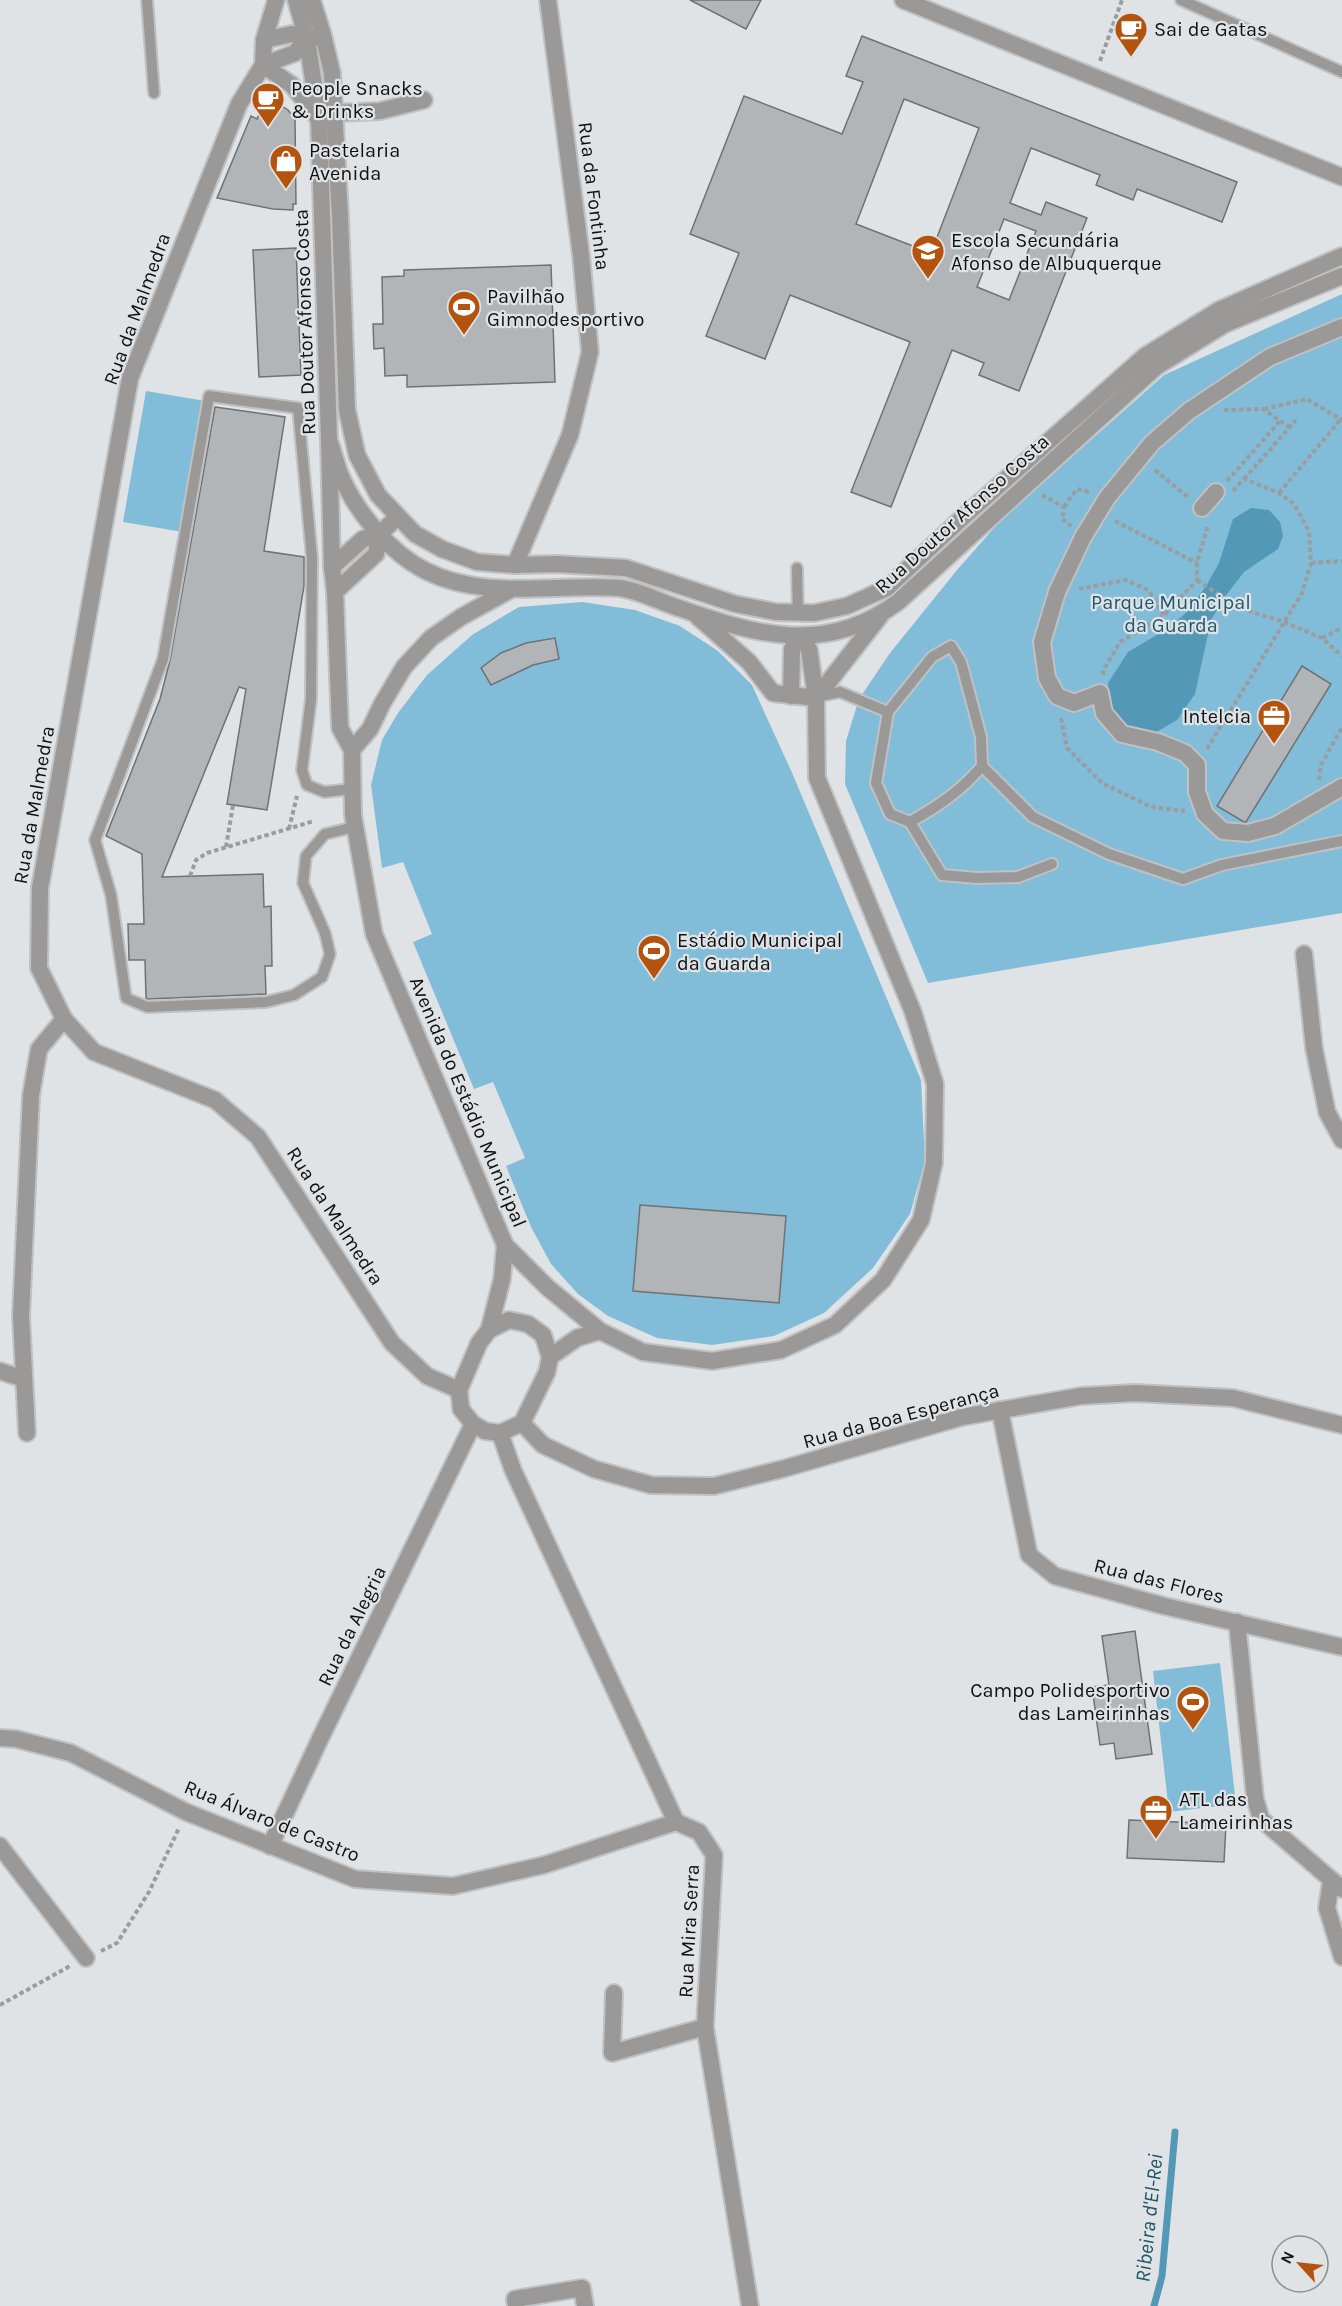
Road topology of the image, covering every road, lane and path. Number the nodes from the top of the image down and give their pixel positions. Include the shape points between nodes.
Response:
1 (147, 0) edge
2 (276, 0) edge
3 (296, 0) edge
4 (312, 0) edge
5 (548, 0) edge
6 (903, 0) edge
7 (1122, 0) edge
8 (1181, 0) edge
9 (315, 37) junction
10 (1108, 39) dead end
11 (264, 40) junction
12 (263, 65) junction
13 (1342, 72) edge
14 (154, 93) dead end
15 (424, 100) dead end
16 (326, 116) junction
17 (1340, 174) edge
18 (1342, 256) edge
19 (1342, 276) edge
20 (1342, 327) edge
21 (1263, 409) junction
22 (1221, 410) dead end
23 (1342, 419) edge
24 (1296, 420) dead end
25 (1280, 421) junction
26 (1289, 427) junction
27 (329, 440) junction
28 (1140, 458) junction
29 (1244, 478) junction
30 (1034, 491) dead end
31 (1223, 493) junction
32 (1279, 493) junction
33 (1107, 498) junction
34 (1064, 507) junction
35 (1201, 508) junction
36 (1097, 513) junction
37 (397, 517) junction
38 (380, 534) junction
39 (1083, 537) junction
40 (1342, 561) edge
41 (1197, 563) junction
42 (1311, 563) junction
43 (515, 565) junction
44 (332, 567) junction
45 (797, 568) dead end
46 (1197, 580) junction
47 (510, 590) junction
48 (335, 592) junction
49 (1057, 592) junction
50 (694, 614) junction
51 (798, 614) junction
52 (1164, 615) junction
53 (880, 616) junction
54 (1284, 622) junction
55 (1342, 628) edge
56 (799, 637) junction
57 (1322, 638) junction
58 (1342, 656) edge
59 (1100, 693) junction
60 (791, 696) junction
61 (1057, 696) junction
62 (816, 698) junction
63 (888, 712) junction
64 (1342, 727) edge
65 (352, 750) junction
66 (1197, 765) junction
67 (982, 766) junction
68 (308, 785) junction
69 (1342, 787) edge
70 (353, 789) junction
71 (1316, 802) junction
72 (233, 805) dead end
73 (1205, 814) junction
74 (316, 821) dead end
75 (910, 822) junction
76 (356, 827) junction
77 (289, 829) junction
78 (1342, 841) edge
79 (226, 847) junction
80 (1052, 864) dead end
81 (190, 876) dead end
82 (1304, 954) dead end
83 (64, 1019) junction
84 (1342, 1140) edge
85 (505, 1245) junction
86 (489, 1330) junction
87 (600, 1331) junction
88 (550, 1357) junction
89 (0, 1371) edge
90 (24, 1379) junction
91 (459, 1390) junction
92 (1000, 1410) junction
93 (522, 1423) junction
94 (473, 1425) junction
95 (1342, 1425) edge
96 (27, 1433) dead end
97 (500, 1433) junction
98 (1237, 1622) junction
99 (1342, 1647) edge
100 (0, 1738) edge
101 (186, 1812) junction
102 (676, 1822) junction
103 (0, 1846) edge
104 (270, 1846) junction
105 (1337, 1885) edge
106 (1342, 1956) edge
107 (86, 1958) junction
108 (615, 1993) dead end
109 (0, 2005) edge
110 (705, 2027) junction
111 (516, 2306) edge
112 (585, 2306) edge
113 (750, 2306) edge

1 - 14 lane
2 - 11 street, Rua da Malmedra
3 - 9 street, Rua Doutor Afonso Costa
4 - 9 street, Rua Doutor Afonso Costa
5 - 43 street, Rua da Fontinha via 590,352 570,435
6 - 17 street
7 - 10 path
8 - 13 lane
9 - 11 street via 292,34
9 - 12 street via 295,53
9 - 16 street, Rua Doutor Afonso Costa via 332,74
11 - 12 street, Rua da Malmedra
12 - 16 street
12 - 83 street, Rua da Malmedra via 239,104 130,378 40,888 39,968
15 - 16 street via 380,111
16 - 27 street, Rua Doutor Afonso Costa
16 - 37 street, Rua Doutor Afonso Costa via 347,410 357,455 378,495
18 - 51 street, Rua Doutor Afonso Costa via 1218,310 1145,356 887,588 847,606
19 - 53 street, Rua Doutor Afonso Costa via 1225,324 1156,367
20 - 28 street via 1270,357 1224,386 1189,411
21 - 22 path
21 - 23 path via 1307,399
21 - 25 path
23 - 32 path
24 - 26 path
25 - 26 path
25 - 31 path
26 - 29 path
27 - 38 street, Rua Doutor Afonso Costa via 340,475
27 - 44 street, Avenida do Estádio Municipal
28 - 33 street
28 - 35 path
29 - 31 path
29 - 32 path
30 - 34 path
31 - 35 street
32 - 42 path via 1294,504 1309,531
33 - 34 path via 1077,489
33 - 36 street
34 - 39 path via 1062,519
35 - 41 path
36 - 39 street
36 - 41 path
37 - 38 street
37 - 43 street, Rua Doutor Afonso Costa via 415,534 442,549 477,562
38 - 44 street via 363,539
38 - 47 street, Rua Doutor Afonso Costa via 426,571 458,583
38 - 48 street via 376,554
39 - 49 street
40 - 42 path
41 - 46 path
42 - 54 path via 1302,593
43 - 51 street, Rua Doutor Afonso Costa via 626,568 735,604
44 - 48 street, Avenida do Estádio Municipal
45 - 51 lane
46 - 52 path
46 - 54 path via 1239,608
47 - 50 street, Rua Doutor Afonso Costa via 557,586 621,589
47 - 65 street via 431,638 404,667 370,729
48 - 65 street, Avenida do Estádio Municipal via 340,728
49 - 52 path via 1126,580 1148,590
49 - 61 street via 1042,642 1047,678
50 - 56 street, Rua Doutor Afonso Costa via 760,633
50 - 60 street via 749,662 773,693
51 - 56 street
52 - 59 path via 1120,642 1104,669
53 - 56 street, Rua Doutor Afonso Costa via 843,630
53 - 62 street
54 - 57 path
54 - 66 path
55 - 57 path
56 - 60 street via 792,649
56 - 62 street, Avenida do Estádio Municipal via 809,649
57 - 58 path
59 - 61 street via 1074,704
59 - 66 street via 1104,713 1122,734 1185,753
60 - 62 street
61 - 73 path via 1067,748 1102,783 1151,807
62 - 63 lane via 840,692
62 - 87 street, Avenida do Estádio Municipal via 817,778 913,1012 935,1084 934,1163 921,1220 883,1280 835,1325 781,1350 712,1361 644,1352
63 - 67 lane via 932,657 951,645 961,662 981,737
63 - 75 lane via 876,783 890,814
64 - 71 path via 1321,765
65 - 70 street, Avenida do Estádio Municipal
66 - 73 street via 1197,792
67 - 75 lane via 944,802
67 - 78 lane via 1033,818 1109,854 1183,879 1222,866
68 - 70 lane via 324,792
68 - 76 lane via 302,770 311,699 312,558 298,408 209,396 163,659 95,840 111,895 126,998 147,1007 266,1002 294,995 322,976 330,954 303,883 306,856 325,834
68 - 77 path via 297,795
69 - 71 street
70 - 76 street, Avenida do Estádio Municipal
71 - 73 street via 1275,826 1248,833 1223,831
72 - 79 path
74 - 77 path
75 - 80 lane via 942,875 1018,877
76 - 85 street, Avenida do Estádio Municipal via 374,934
77 - 79 path
79 - 81 path via 196,860
82 - 84 street via 1314,1048 1327,1112
83 - 90 street via 39,1049 31,1095 21,1316
83 - 91 street, Rua da Malmedra via 94,1052 215,1100 258,1137 392,1343 427,1376
85 - 86 street via 502,1279
85 - 87 street, Avenida do Estádio Municipal
86 - 88 street via 509,1320 528,1324 543,1335
86 - 91 street via 479,1343
87 - 88 street via 577,1338
88 - 93 street via 547,1372
89 - 90 street
90 - 96 street
91 - 94 street via 461,1410
92 - 93 street, Rua da Boa Esperança via 714,1486 651,1485 594,1469 543,1445
92 - 95 street, Rua da Boa Esperança via 1081,1396 1146,1394 1233,1398
92 - 98 street, Rua das Flores via 1029,1555 1055,1576
93 - 97 street
94 - 97 street
94 - 104 street, Rua da Alegria
97 - 102 street via 518,1481
98 - 99 street
98 - 105 street, Rua das Flores via 1255,1798 1261,1819
100 - 101 street, Rua Álvaro de Castro via 71,1753
101 - 104 street, Rua Álvaro de Castro
101 - 107 path via 148,1892 117,1943
102 - 104 street, Rua Álvaro de Castro via 544,1864 453,1886 355,1879
102 - 110 street, Rua Mira Serra via 699,1832 714,1855
103 - 107 street
105 - 106 street via 1327,1908
107 - 109 path
108 - 110 street via 612,2053
110 - 113 street, Rua Mira Serra
111 - 112 street via 515,2299 582,2288

